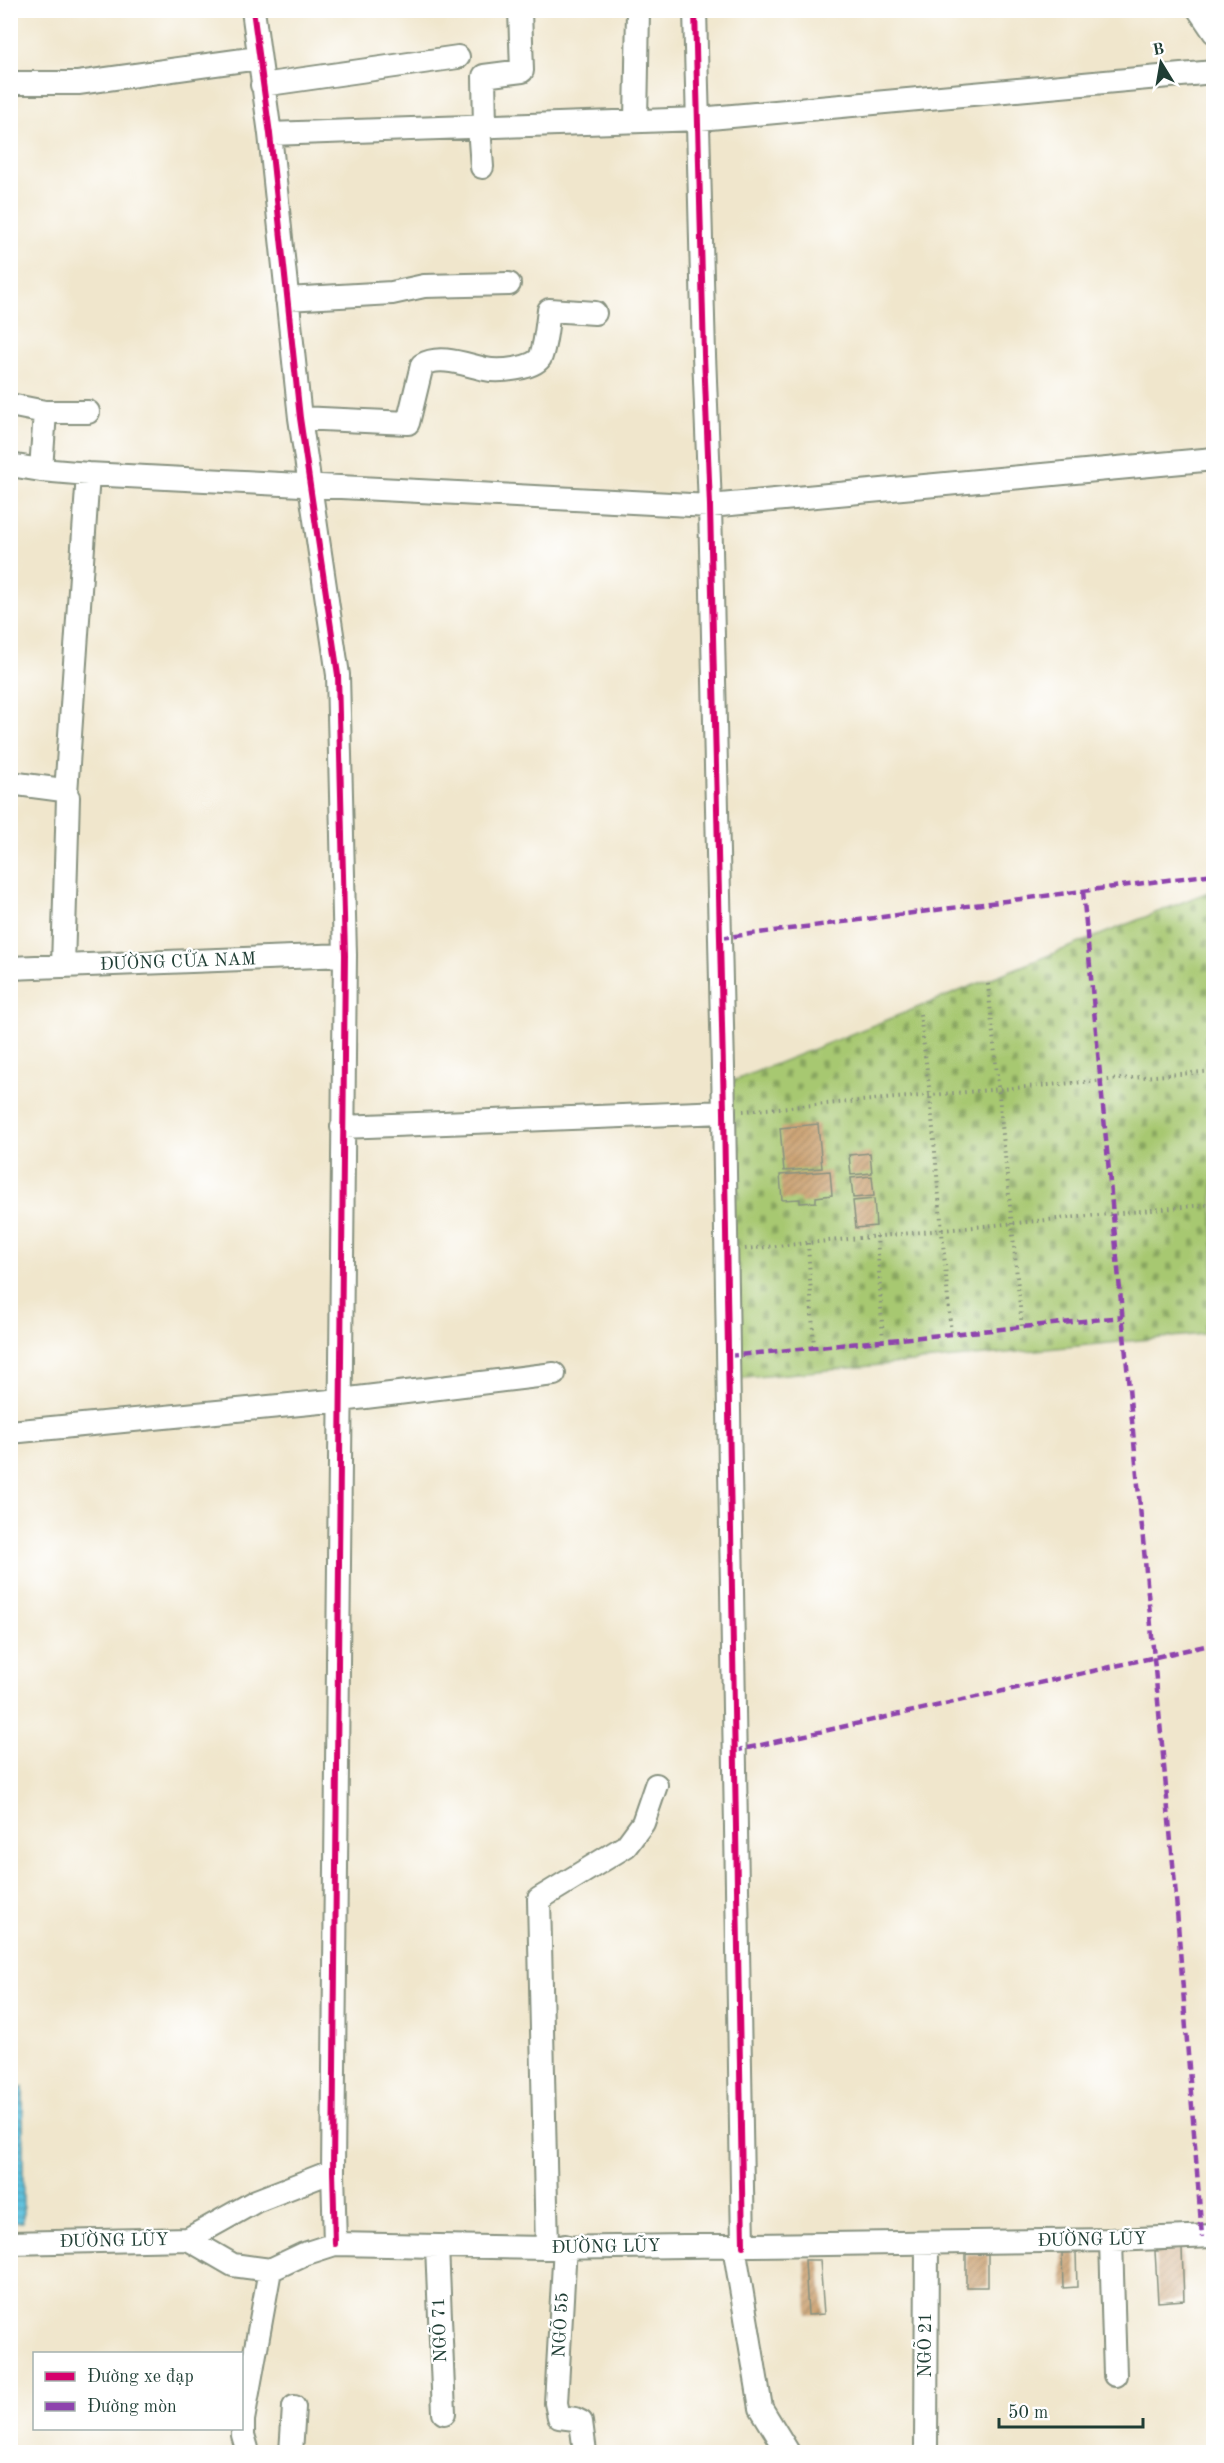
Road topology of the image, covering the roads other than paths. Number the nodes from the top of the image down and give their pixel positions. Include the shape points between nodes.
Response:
1 (253, 10) edge
2 (520, 10) edge
3 (638, 10) edge
4 (695, 10) edge
5 (1199, 10) edge
6 (1214, 32) edge
7 (458, 57) dead end
8 (258, 58) junction
9 (1214, 72) edge
10 (10, 83) edge
11 (262, 85) junction
12 (699, 119) junction
13 (636, 121) junction
14 (482, 127) junction
15 (270, 134) junction
16 (482, 167) dead end
17 (510, 284) dead end
18 (286, 299) junction
19 (595, 313) dead end
20 (10, 405) edge
21 (45, 412) junction
22 (88, 412) dead end
23 (300, 418) junction
24 (1214, 459) edge
25 (10, 465) edge
26 (41, 471) junction
27 (88, 474) junction
28 (312, 486) junction
29 (710, 507) junction
30 (10, 783) edge
31 (66, 793) junction
32 (345, 955) junction
33 (63, 966) junction
34 (10, 968) edge
35 (724, 1112) junction
36 (342, 1127) junction
37 (554, 1374) dead end
38 (341, 1400) junction
39 (10, 1432) edge
40 (656, 1785) dead end
41 (333, 2171) junction
42 (1214, 2236) edge
43 (188, 2239) junction
44 (1111, 2240) junction
45 (10, 2243) edge
46 (927, 2243) junction
47 (335, 2244) junction
48 (437, 2246) junction
49 (739, 2246) junction
50 (556, 2247) junction
51 (270, 2270) junction
52 (1115, 2375) dead end
53 (294, 2407) dead end
54 (444, 2413) dead end
55 (926, 2447) dead end
56 (248, 2452) edge
57 (291, 2452) edge
58 (585, 2452) edge
59 (788, 2452) edge

1 - 8 street
2 - 14 street via 522,70 484,76
3 - 13 street
4 - 12 street
5 - 6 street
7 - 11 street
8 - 10 street via 78,83
8 - 11 street
9 - 12 street
11 - 15 street
12 - 13 street
12 - 29 street
13 - 14 street
14 - 15 street
14 - 16 street
15 - 18 street
17 - 18 street via 424,286
18 - 23 street
19 - 23 street via 549,310 541,355 530,366 489,370 468,363 429,361 422,365 408,423
20 - 21 street
21 - 22 street
21 - 26 street
23 - 28 street
24 - 29 street
25 - 26 street
26 - 27 street
27 - 28 street
27 - 31 street
28 - 29 street
28 - 32 street via 338,675
29 - 35 street
30 - 31 street
31 - 33 street
32 - 33 street, ĐƯỜNG CỬA NAM
32 - 36 street
33 - 34 street, ĐƯỜNG CỬA NAM
35 - 36 street
35 - 49 street
36 - 38 street
37 - 38 street
38 - 39 street
38 - 41 street
40 - 50 street, NGÕ 55 via 644,1823 626,1846 539,1899
41 - 43 street via 256,2201
41 - 47 street
42 - 44 street, ĐƯỜNG LŨY
43 - 45 street, ĐƯỜNG LŨY
43 - 51 street, ĐƯỜNG LŨY via 233,2265
44 - 46 street, ĐƯỜNG LŨY
44 - 52 street
46 - 49 street, ĐƯỜNG LŨY
46 - 55 street, NGÕ 21
47 - 48 street, ĐƯỜNG LŨY
47 - 51 street, ĐƯỜNG LŨY
48 - 50 street, ĐƯỜNG LŨY
48 - 54 street, NGÕ 71
49 - 50 street, ĐƯỜNG LŨY
49 - 59 street via 761,2408
50 - 58 street, NGÕ 55 via 556,2403 559,2417 580,2422
51 - 56 street via 243,2420
53 - 57 street

